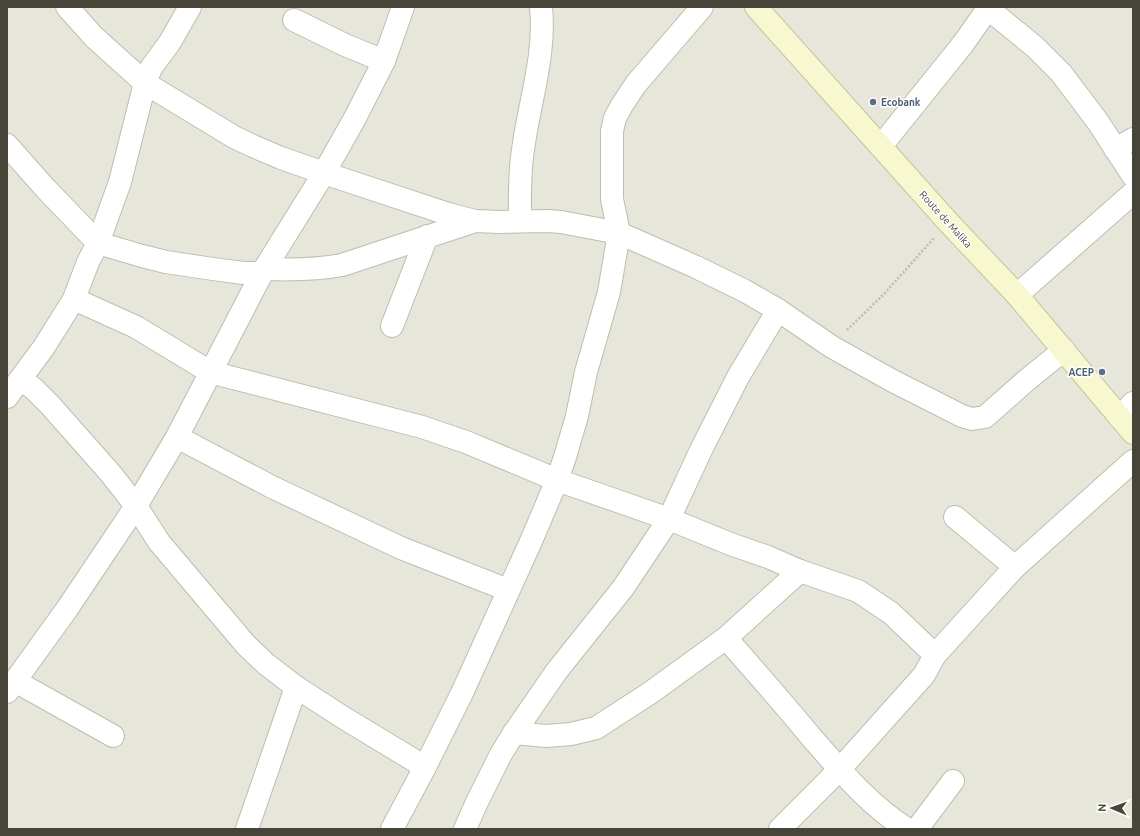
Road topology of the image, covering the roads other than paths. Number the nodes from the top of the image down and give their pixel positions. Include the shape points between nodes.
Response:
1 (67, 7) edge
2 (190, 7) edge
3 (403, 7) edge
4 (541, 7) edge
5 (702, 7) edge
6 (756, 7) edge
7 (987, 8) edge
8 (294, 20) dead end
9 (384, 61) junction
10 (145, 83) junction
11 (1124, 144) edge
12 (7, 145) edge
13 (881, 146) junction
14 (324, 173) junction
15 (1133, 176) edge
16 (1133, 193) edge
17 (474, 221) junction
18 (520, 221) junction
19 (619, 233) junction
20 (428, 236) junction
21 (98, 243) junction
22 (263, 271) junction
23 (1017, 295) junction
24 (74, 299) junction
25 (778, 310) junction
26 (392, 326) dead end
27 (1064, 350) junction
28 (210, 372) junction
29 (21, 379) junction
30 (7, 397) edge
31 (1129, 418) edge
32 (177, 437) junction
33 (1133, 461) edge
34 (557, 480) junction
35 (136, 506) junction
36 (955, 517) dead end
37 (669, 519) junction
38 (1015, 567) junction
39 (800, 571) junction
40 (508, 590) junction
41 (726, 638) junction
42 (935, 655) junction
43 (11, 687) edge
44 (296, 687) junction
45 (514, 733) junction
46 (114, 736) dead end
47 (425, 767) junction
48 (839, 770) junction
49 (953, 781) dead end
50 (896, 826) edge
51 (247, 829) edge
52 (392, 829) edge
53 (465, 829) edge
54 (780, 829) edge
55 (917, 829) edge

1 - 10 street
2 - 10 street via 170,42 151,68
3 - 9 street
4 - 18 street via 537,76 522,151
5 - 19 street via 636,84 615,118 612,138 612,199
6 - 13 main road, Route de Malika
7 - 11 street via 1035,47 1061,73 1098,122
7 - 13 street via 963,44
8 - 9 street
9 - 14 street
10 - 14 street via 234,137 281,158
10 - 21 street via 120,182
11 - 15 street
12 - 21 street
13 - 23 main road, Route de Malika
14 - 17 street
14 - 22 street
16 - 23 street
17 - 18 street
17 - 20 street
18 - 19 street via 561,222
19 - 25 street via 696,267
19 - 34 street via 609,292 586,372 577,416
20 - 22 street via 342,265 322,269
20 - 26 street
21 - 22 street via 166,262 221,270
21 - 24 street
22 - 28 street
23 - 27 main road, Route de Malika
24 - 28 street via 136,327
24 - 29 street
25 - 27 street via 832,347 891,380 972,419 985,417
25 - 37 street via 738,377
27 - 31 main road, Route de Malika
28 - 32 street
28 - 34 street via 422,427 466,442
29 - 30 street
29 - 35 street via 55,410
32 - 35 street
32 - 40 street via 272,487 401,548
33 - 38 street
34 - 37 street
34 - 40 street
35 - 43 street
35 - 44 street via 159,542 246,645
36 - 38 street
37 - 39 street via 768,556
37 - 45 street via 623,588 556,672
38 - 42 street
39 - 41 street
39 - 42 street via 858,591 891,613
40 - 47 street via 462,693
41 - 45 street via 596,728 550,736
41 - 48 street
42 - 48 street via 924,675
43 - 46 street
44 - 47 street
44 - 51 street
45 - 53 street
47 - 52 street
48 - 50 street
48 - 54 street
49 - 55 street

